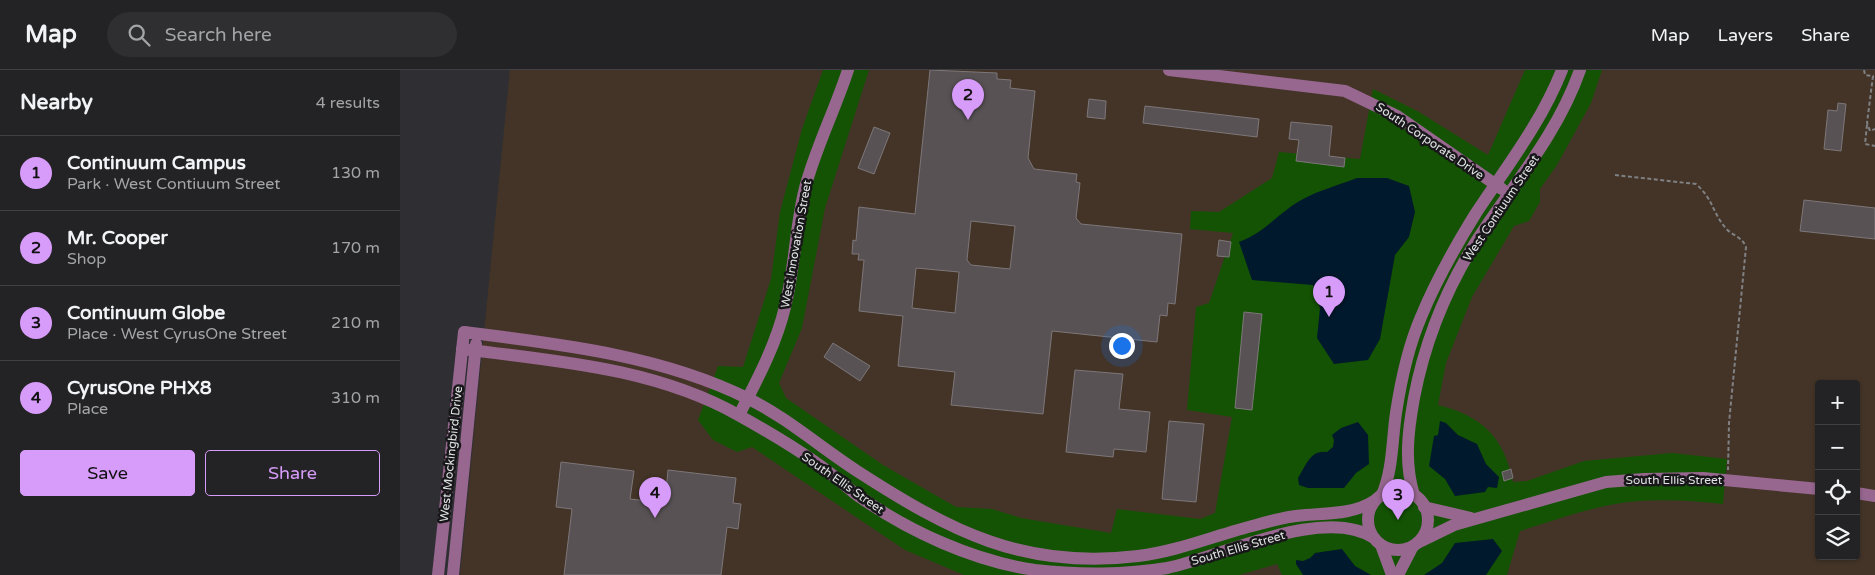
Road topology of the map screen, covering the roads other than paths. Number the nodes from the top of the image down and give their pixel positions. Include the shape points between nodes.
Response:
1 (848, 70) edge
2 (1169, 70) edge
3 (1562, 70) edge
4 (1580, 70) edge
5 (1496, 184) junction
6 (1510, 195) junction
7 (470, 333) joint
8 (468, 350) junction
9 (748, 398) junction
10 (739, 415) junction
11 (1815, 490) edge
12 (1860, 494) edge
13 (1414, 495) junction
14 (1875, 496) edge
15 (1378, 498) junction
16 (1424, 507) junction
17 (1474, 518) junction
18 (1377, 542) junction
19 (1415, 544) junction
20 (438, 575) edge
21 (452, 575) edge
22 (1392, 575) edge
23 (1398, 575) edge

1 - 9 street, West Innovation Street via 805,188 791,278 778,331
2 - 5 street, South Corporate Drive via 1344,91 1398,116
3 - 5 street, West Contiuum Street via 1544,112
4 - 6 street, West Contiuum Street via 1556,123
5 - 6 street, South Corporate Drive
5 - 15 street, West Contiuum Street via 1441,272 1420,319 1406,363 1396,412 1388,478
6 - 13 street, West Contiuum Street via 1469,252 1442,305 1426,350 1408,432 1407,463
7 - 8 street, West Mockingbird Drive
7 - 9 street, South Ellis Street via 621,356 662,366
8 - 10 street, South Ellis Street via 571,363 626,374 669,386
8 - 20 street, West Mockingbird Drive
8 - 21 street, West Mockingbird Drive
9 - 10 street, West Innovation Street
9 - 15 street, South Ellis Street via 914,508 962,532 1036,554 1138,556 1188,546 1290,517 1365,507
10 - 18 street, South Ellis Street via 815,461 858,495 905,525 960,549 1035,570 1133,573 1166,568 1220,554 1253,541 1314,529 1347,527 1366,533
11 - 17 street, South Ellis Street via 1728,480 1644,478 1606,482
12 - 14 street
13 - 15 street via 1398,490
13 - 16 street
15 - 18 street via 1368,520
16 - 17 street, South Ellis Street
16 - 19 street via 1427,526
17 - 19 street, South Ellis Street
18 - 19 street via 1397,550
18 - 22 street
19 - 23 street

